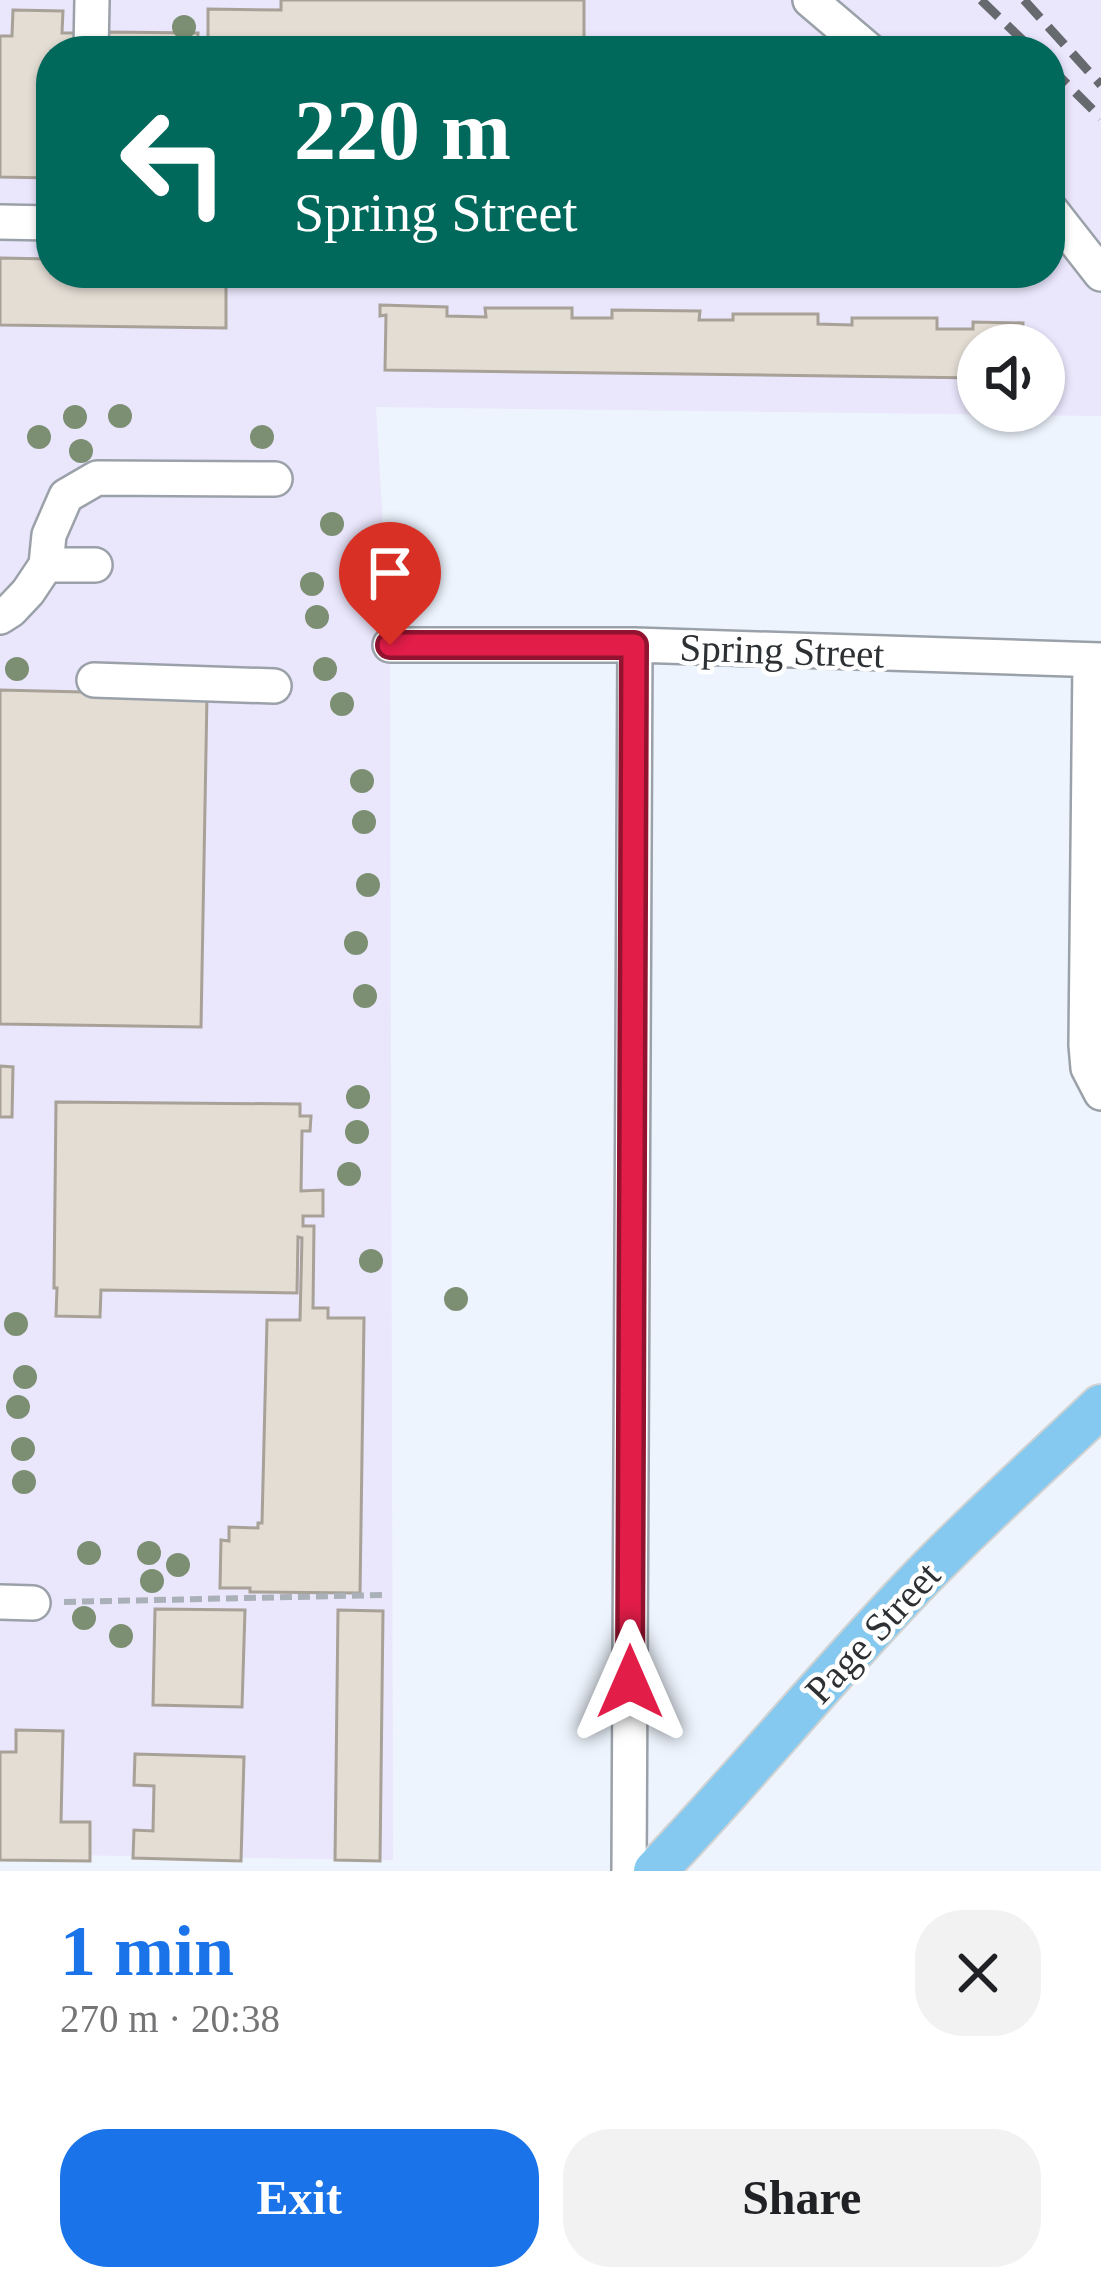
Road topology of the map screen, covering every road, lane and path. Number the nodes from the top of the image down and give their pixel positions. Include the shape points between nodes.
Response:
1 (92, 0) edge
2 (810, 0) edge
3 (91, 36) edge
4 (852, 36) edge
5 (0, 222) edge
6 (36, 223) edge
7 (1065, 228) edge
8 (1101, 274) edge
9 (275, 479) dead end
10 (46, 565) junction
11 (95, 565) dead end
12 (0, 617) edge
13 (390, 645) dead end
14 (634, 645) junction
15 (1095, 660) edge
16 (94, 680) dead end
17 (274, 686) dead end
18 (1101, 1093) edge
19 (1101, 1406) edge
20 (385, 1594) dead end
21 (17, 1603) edge
22 (629, 1871) edge
23 (655, 1871) edge

1 - 3 street
2 - 4 street
5 - 6 street
7 - 8 street
9 - 10 street via 98,478 66,496
10 - 11 street
10 - 12 street
13 - 14 street, Spring Street
14 - 15 street, Spring Street
14 - 22 street
15 - 18 street via 1086,1045
16 - 17 street
19 - 23 main road, Page Street via 924,1575
20 - 21 path

